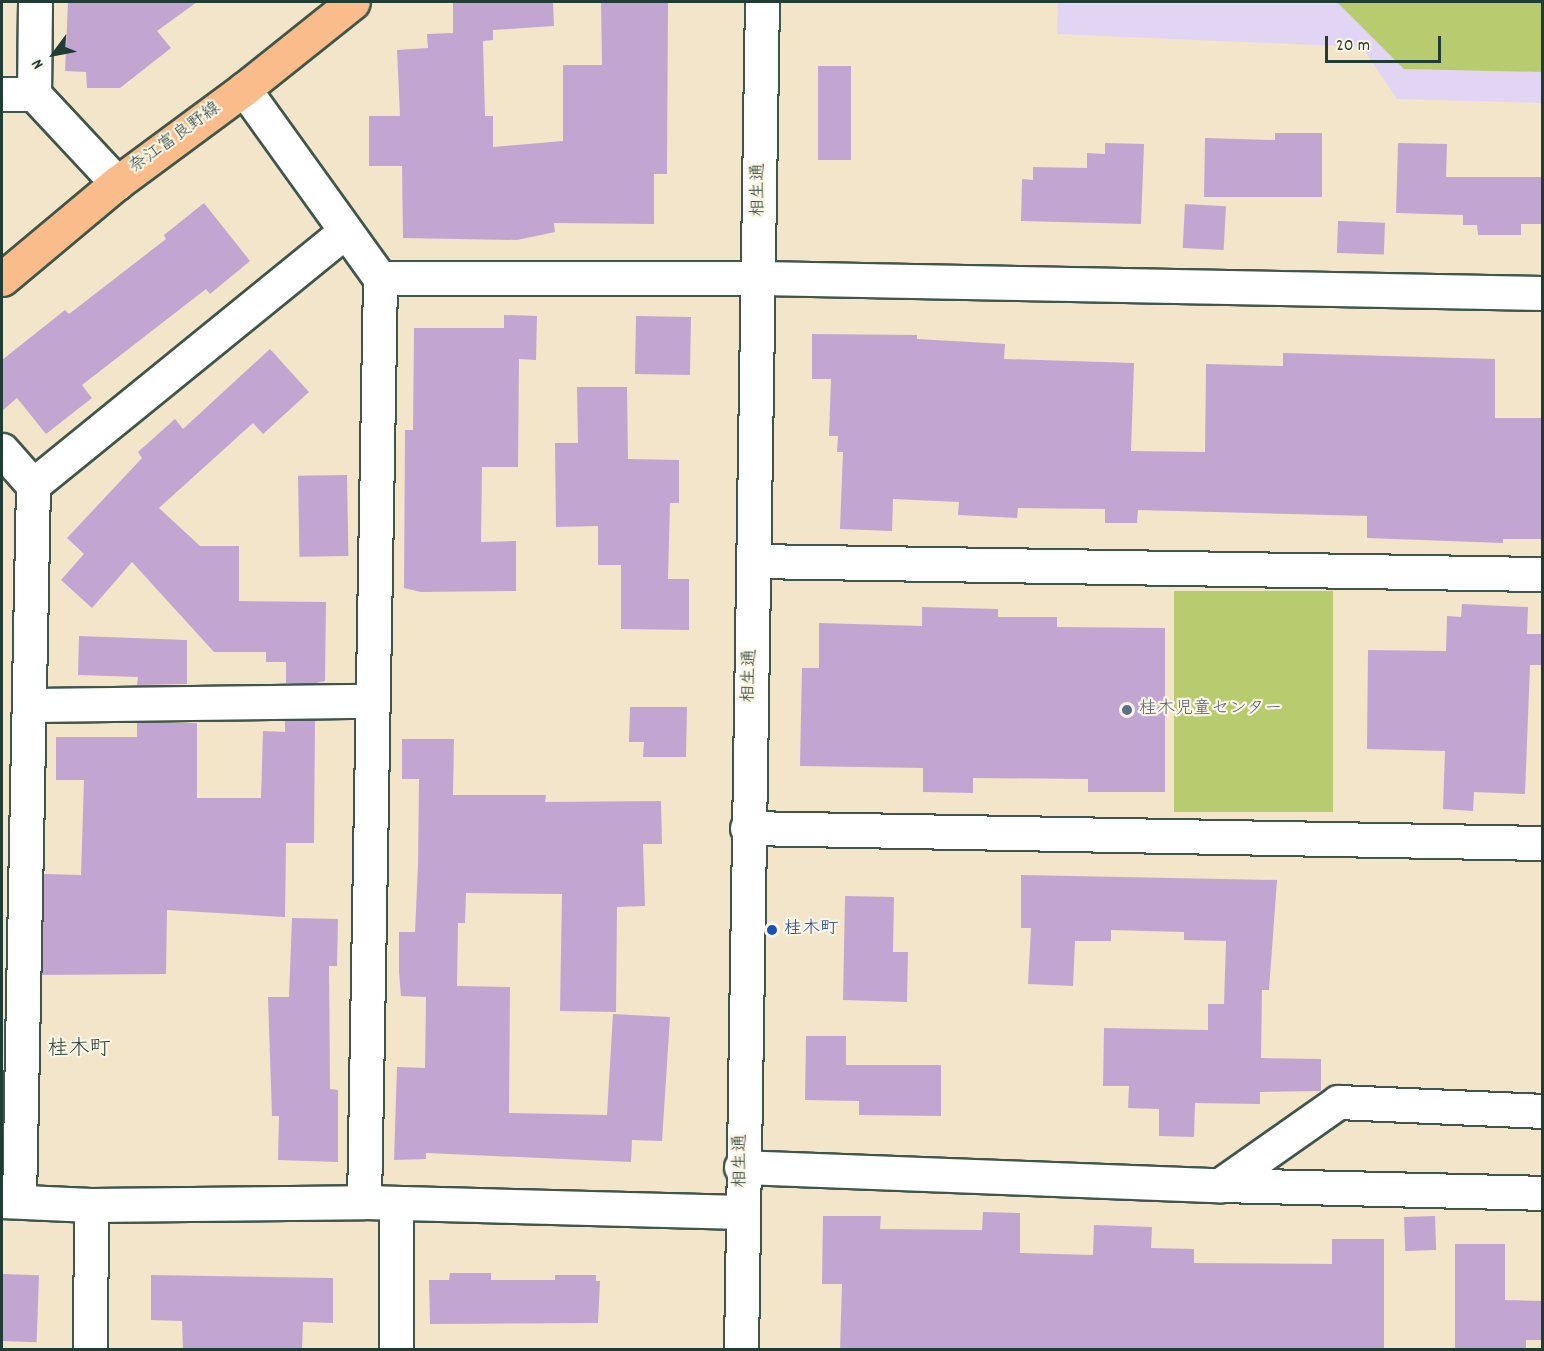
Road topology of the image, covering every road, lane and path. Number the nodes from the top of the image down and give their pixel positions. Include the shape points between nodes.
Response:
1 (36, 2) edge
2 (352, 2) edge
3 (762, 2) edge
4 (244, 89) junction
5 (2, 94) edge
6 (34, 94) junction
7 (117, 183) junction
8 (345, 231) junction
9 (380, 278) junction
10 (760, 278) junction
11 (2, 279) edge
12 (1542, 293) edge
13 (2, 450) edge
14 (33, 484) junction
15 (754, 561) junction
16 (1542, 574) edge
17 (373, 701) junction
18 (30, 705) junction
19 (747, 828) junction
20 (1542, 843) edge
21 (1542, 1111) edge
22 (741, 1167) junction
23 (1220, 1185) junction
24 (1542, 1192) edge
25 (10, 1201) edge
26 (364, 1202) junction
27 (396, 1204) junction
28 (91, 1205) junction
29 (742, 1212) junction
30 (90, 1350) edge
31 (396, 1350) edge
32 (741, 1350) edge

1 - 6 street
2 - 4 main road, 奈江富良野線
3 - 10 street, 相生通
4 - 7 main road, 奈江富良野線
4 - 8 street
5 - 6 street
6 - 7 street
7 - 11 main road, 奈江富良野線
8 - 9 street
8 - 14 street
9 - 10 street
9 - 17 street
10 - 12 street
10 - 15 street, 相生通
13 - 14 street
14 - 18 street
15 - 16 street
15 - 19 street, 相生通
17 - 18 street
17 - 26 street
18 - 25 street
19 - 20 street
19 - 22 street, 相生通
21 - 23 street via 1338,1102
22 - 23 street
22 - 29 street, 相生通
23 - 24 street
25 - 28 street
26 - 27 street
26 - 28 street
27 - 29 street
27 - 31 street
28 - 30 street
29 - 32 street, 相生通

